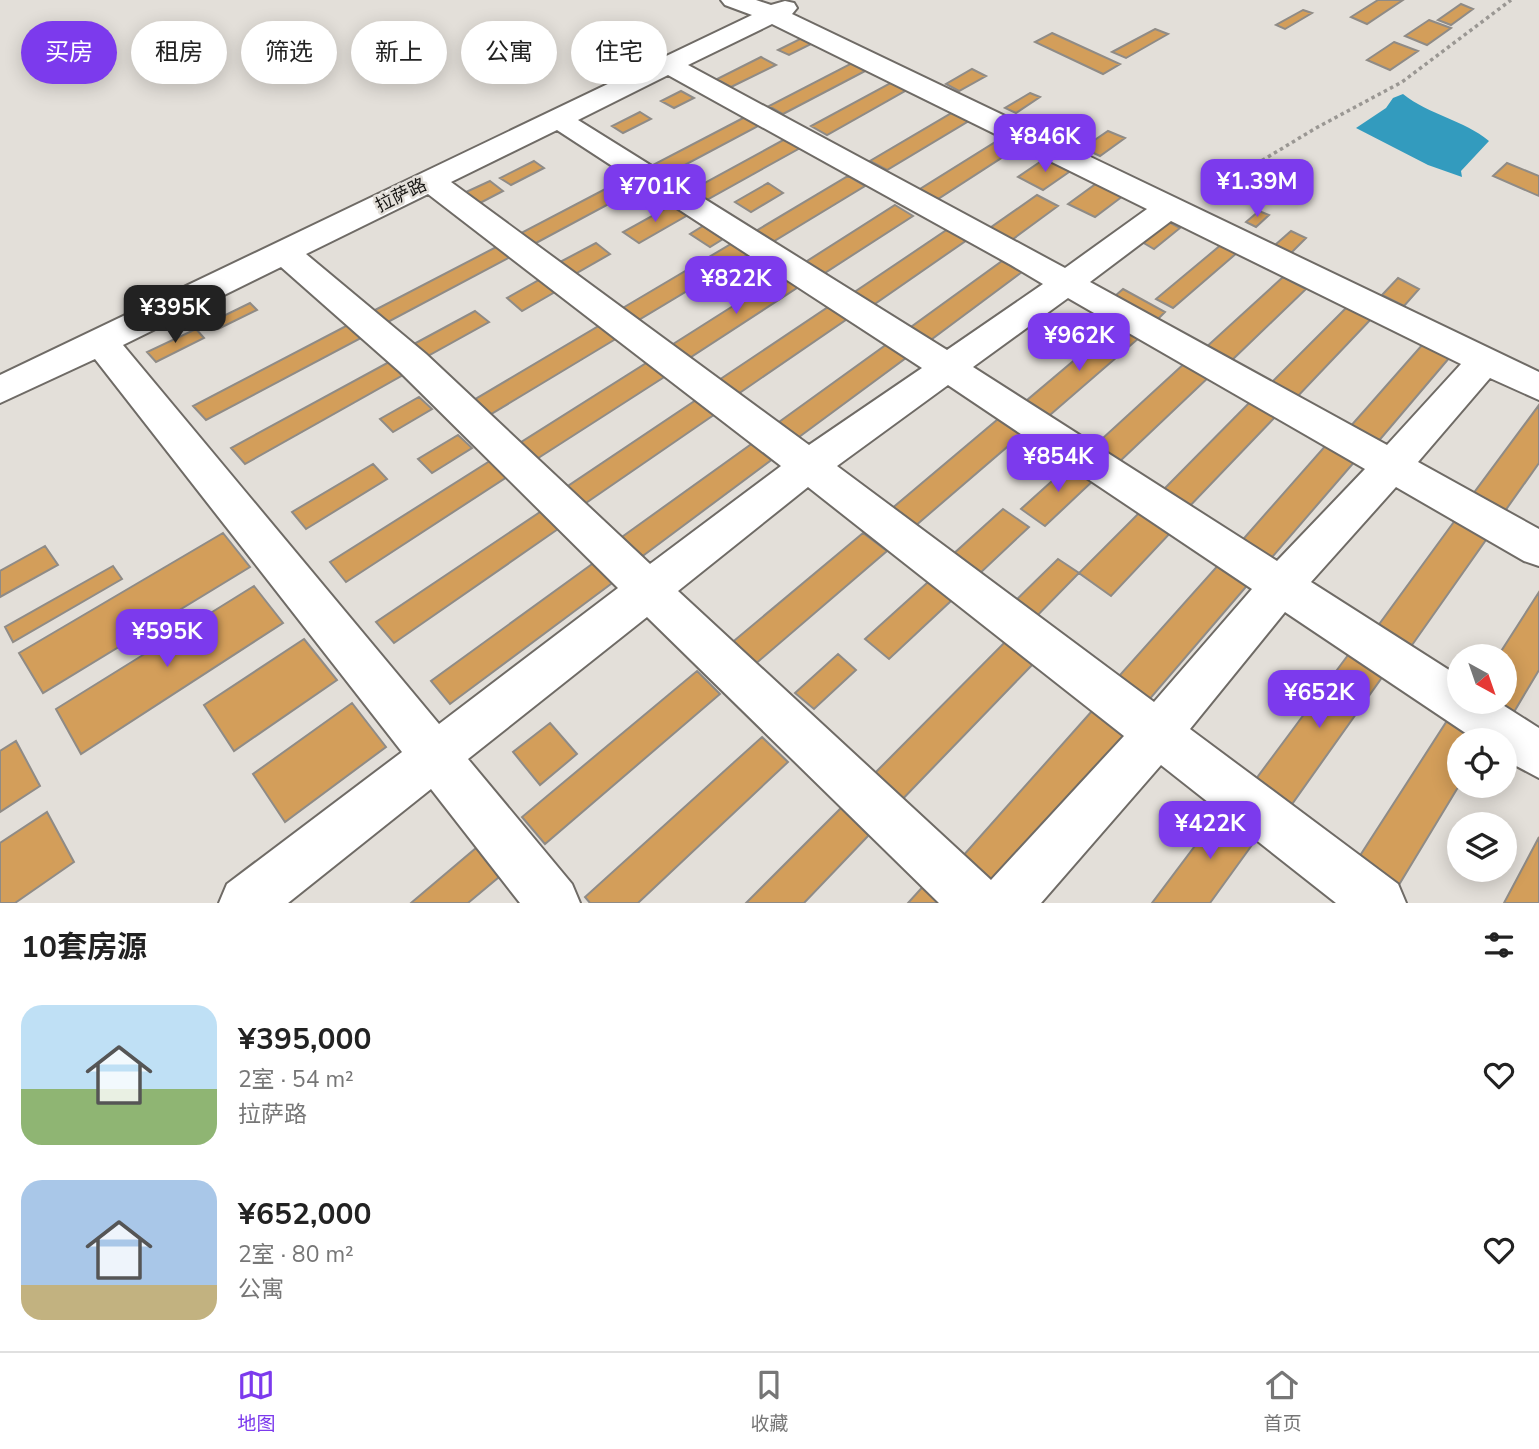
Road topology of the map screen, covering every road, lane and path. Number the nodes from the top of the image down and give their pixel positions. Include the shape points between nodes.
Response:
1 (733, 0) edge
2 (802, 0) edge
3 (1511, 0) edge
4 (772, 14) junction
5 (668, 65) junction
6 (558, 119) junction
7 (430, 181) junction
8 (1172, 210) junction
9 (284, 252) junction
10 (1067, 283) junction
11 (100, 341) junction
12 (1483, 360) junction
13 (946, 367) junction
14 (1539, 387) edge
15 (0, 390) edge
16 (808, 466) junction
17 (1392, 466) junction
18 (1539, 549) edge
19 (1280, 587) junction
20 (649, 591) junction
21 (1157, 733) junction
22 (1539, 755) edge
23 (434, 757) junction
24 (246, 903) edge
25 (552, 903) edge
26 (977, 903) edge
27 (1006, 903) edge
28 (1379, 903) edge

1 - 4 street
2 - 4 street, 拉萨路
3 - 8 path via 1402,82
4 - 5 street, 拉萨路
4 - 8 street
5 - 6 street, 拉萨路
5 - 10 street
6 - 7 street, 拉萨路
6 - 13 street
7 - 9 street, 拉萨路
7 - 16 street
8 - 10 street
8 - 12 street
9 - 11 street, 拉萨路
9 - 20 street via 413,363
10 - 13 street
10 - 17 street
11 - 15 street, 拉萨路
11 - 23 street
12 - 14 street
12 - 17 street
13 - 16 street
13 - 19 street
16 - 20 street
16 - 21 street
17 - 18 street
17 - 19 street
19 - 21 street
19 - 22 street
20 - 23 street
20 - 26 street
21 - 27 street
21 - 28 street
23 - 24 street
23 - 25 street

